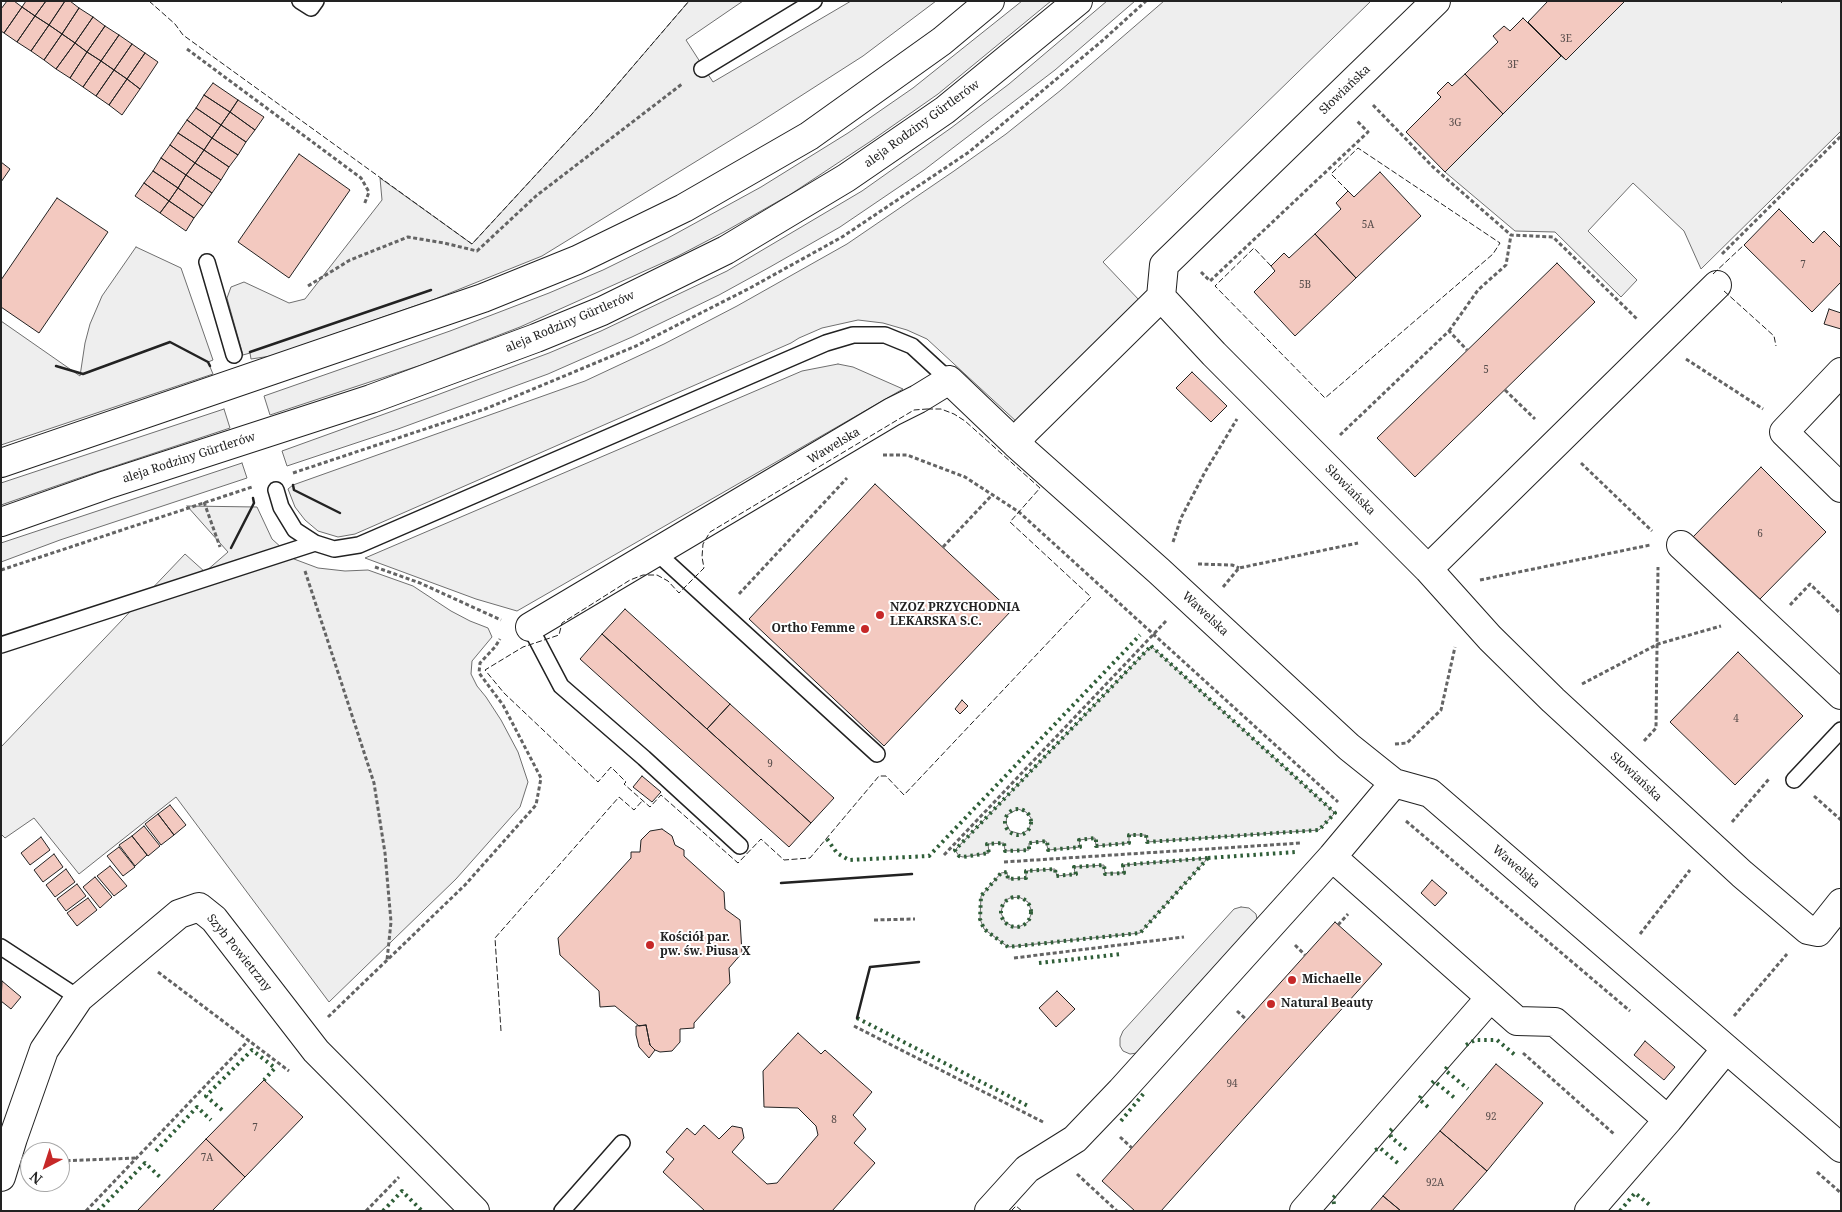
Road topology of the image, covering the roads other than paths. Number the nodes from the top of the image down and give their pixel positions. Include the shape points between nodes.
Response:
1 (300, 1) edge
2 (316, 1) edge
3 (784, 1) edge
4 (814, 1) edge
5 (990, 1) edge
6 (1078, 1) edge
7 (1436, 1) edge
8 (792, 14) junction
9 (702, 69) road end
10 (207, 262) dead end
11 (1718, 285) dead end
12 (1160, 298) junction
13 (234, 354) dead end
14 (1841, 372) edge
15 (949, 380) junction
16 (1016, 444) junction
17 (1, 463) edge
18 (1841, 488) edge
19 (276, 490) dead end
20 (1, 522) edge
21 (314, 543) junction
22 (1670, 544) road end
23 (657, 552) junction
24 (1437, 578) junction
25 (519, 625) joint
26 (1, 645) edge
27 (1841, 695) edge
28 (1841, 730) edge
29 (877, 754) dead end
30 (1794, 780) road end
31 (1394, 783) junction
32 (740, 846) dead end
33 (1332, 857) junction
34 (1841, 903) edge
35 (1, 947) edge
36 (79, 998) junction
37 (1490, 998) junction
38 (1720, 1044) junction
39 (1668, 1120) junction
40 (622, 1143) dead end
41 (1841, 1148) edge
42 (1, 1177) edge
43 (475, 1211) edge
44 (562, 1211) edge
45 (989, 1211) edge
46 (1304, 1211) edge
47 (1588, 1211) edge

1 - 2 lane via 311,8
3 - 8 lane
4 - 8 lane
5 - 17 street via 942,41 809,136 684,208 577,260 484,298
6 - 20 street, aleja Rodziny Gürtlerów via 945,110 846,178 726,250 610,307 372,399
7 - 12 street, Słowiańska via 1164,265
8 - 9 lane
10 - 13 lane
11 - 24 street
12 - 16 street via 1025,431
12 - 24 street, Słowiańska
14 - 18 street via 1784,432
15 - 16 street, Wawelska
15 - 21 lane via 912,346 885,335 853,335 826,343 359,545 334,549
15 - 23 street, Wawelska
16 - 31 street, Wawelska
19 - 21 lane via 281,507 295,530
21 - 26 lane
22 - 27 street
23 - 25 street, Wawelska
23 - 29 lane
24 - 34 street, Słowiańska via 1490,638 1553,700 1711,846 1808,930 1818,932
25 - 32 lane via 561,686
28 - 30 lane
31 - 33 street
31 - 38 street, Wawelska via 1430,793
33 - 37 street
33 - 45 street via 1132,1079 1066,1144 1026,1169
35 - 36 lane
36 - 42 street, Szyb Powietrzny via 44,1050
36 - 43 street, Szyb Powietrzny via 179,914 198,906 214,918 316,1051
37 - 39 street via 1517,1021 1556,1022
37 - 46 street
38 - 39 street
38 - 41 street, Wawelska
39 - 47 street
40 - 44 lane

